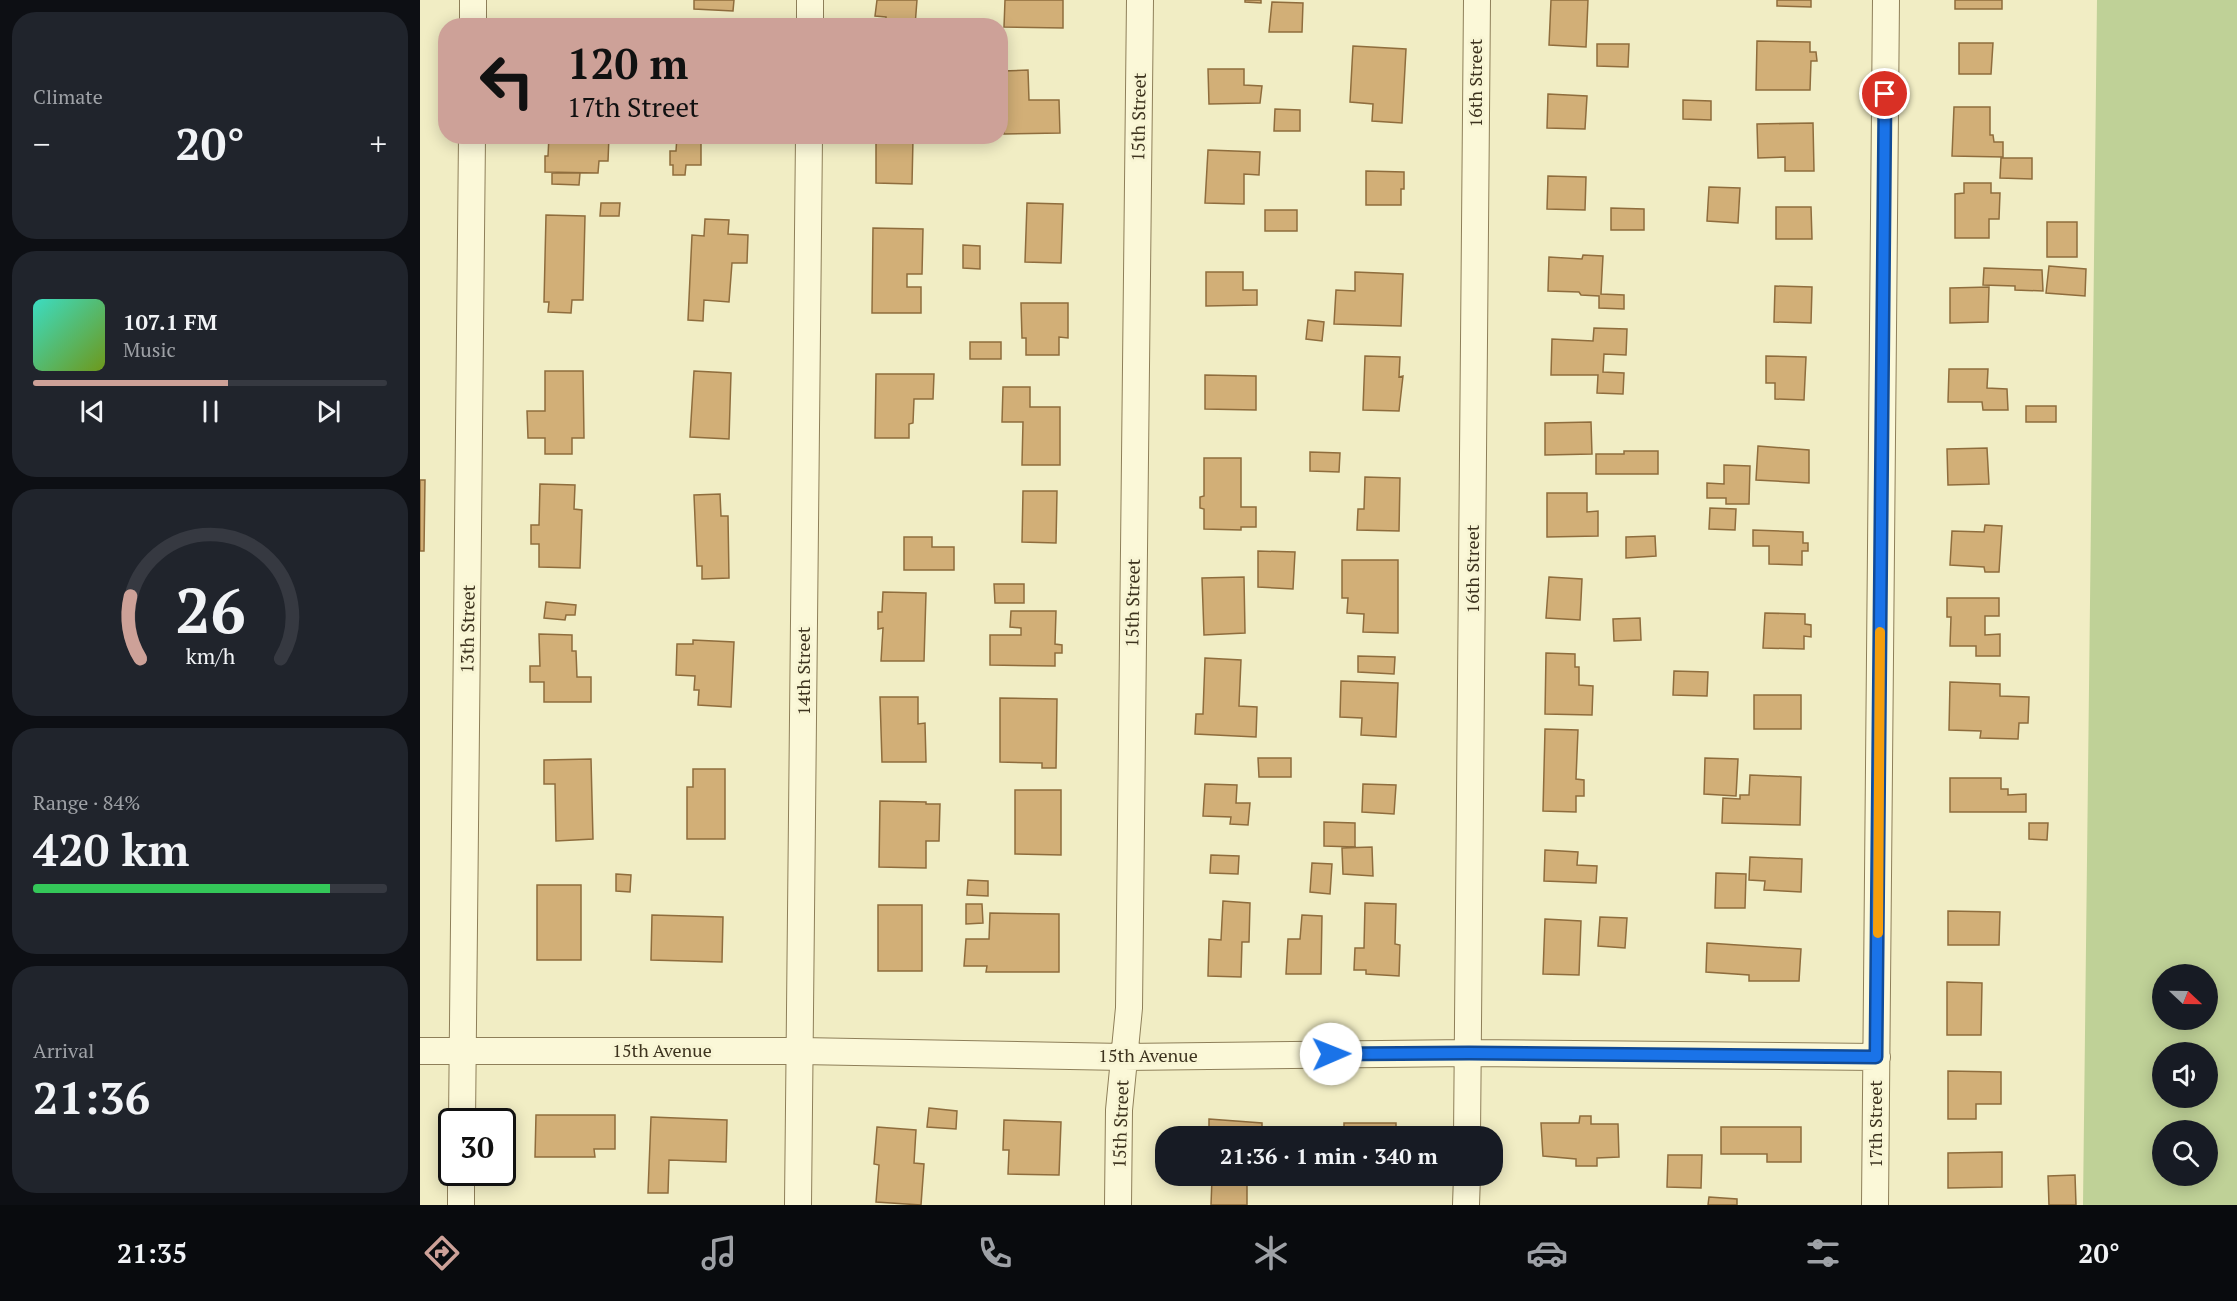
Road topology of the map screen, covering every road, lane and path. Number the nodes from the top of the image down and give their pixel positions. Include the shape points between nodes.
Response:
1 (473, 0) edge
2 (810, 0) edge
3 (1140, 0) edge
4 (1477, 0) edge
5 (1886, 0) edge
6 (473, 18) edge
7 (810, 18) edge
8 (472, 144) edge
9 (809, 144) edge
10 (420, 1051) edge
11 (801, 1051) junction
12 (463, 1052) junction
13 (1469, 1053) junction
14 (1124, 1057) junction
15 (1876, 1057) junction
16 (462, 1108) edge
17 (1467, 1126) edge
18 (461, 1186) edge
19 (1467, 1186) edge
20 (461, 1205) edge
21 (798, 1205) edge
22 (1118, 1205) edge
23 (1466, 1205) edge
24 (1875, 1205) edge

1 - 6 street
2 - 7 street
3 - 14 street, 15th Street via 1129,1008
4 - 13 street, 16th Street
5 - 15 street, 17th Street
8 - 12 street, 13th Street
9 - 11 street, 14th Street
10 - 12 street, 15th Avenue
11 - 12 street, 15th Avenue
11 - 14 street, 15th Avenue
11 - 21 street, 14th Street
12 - 16 street, 13th Street
13 - 14 street, 15th Avenue
13 - 15 street, 15th Avenue
13 - 17 street, 16th Street
14 - 22 street, 15th Street
15 - 24 street, 17th Street
18 - 20 street
19 - 23 street

